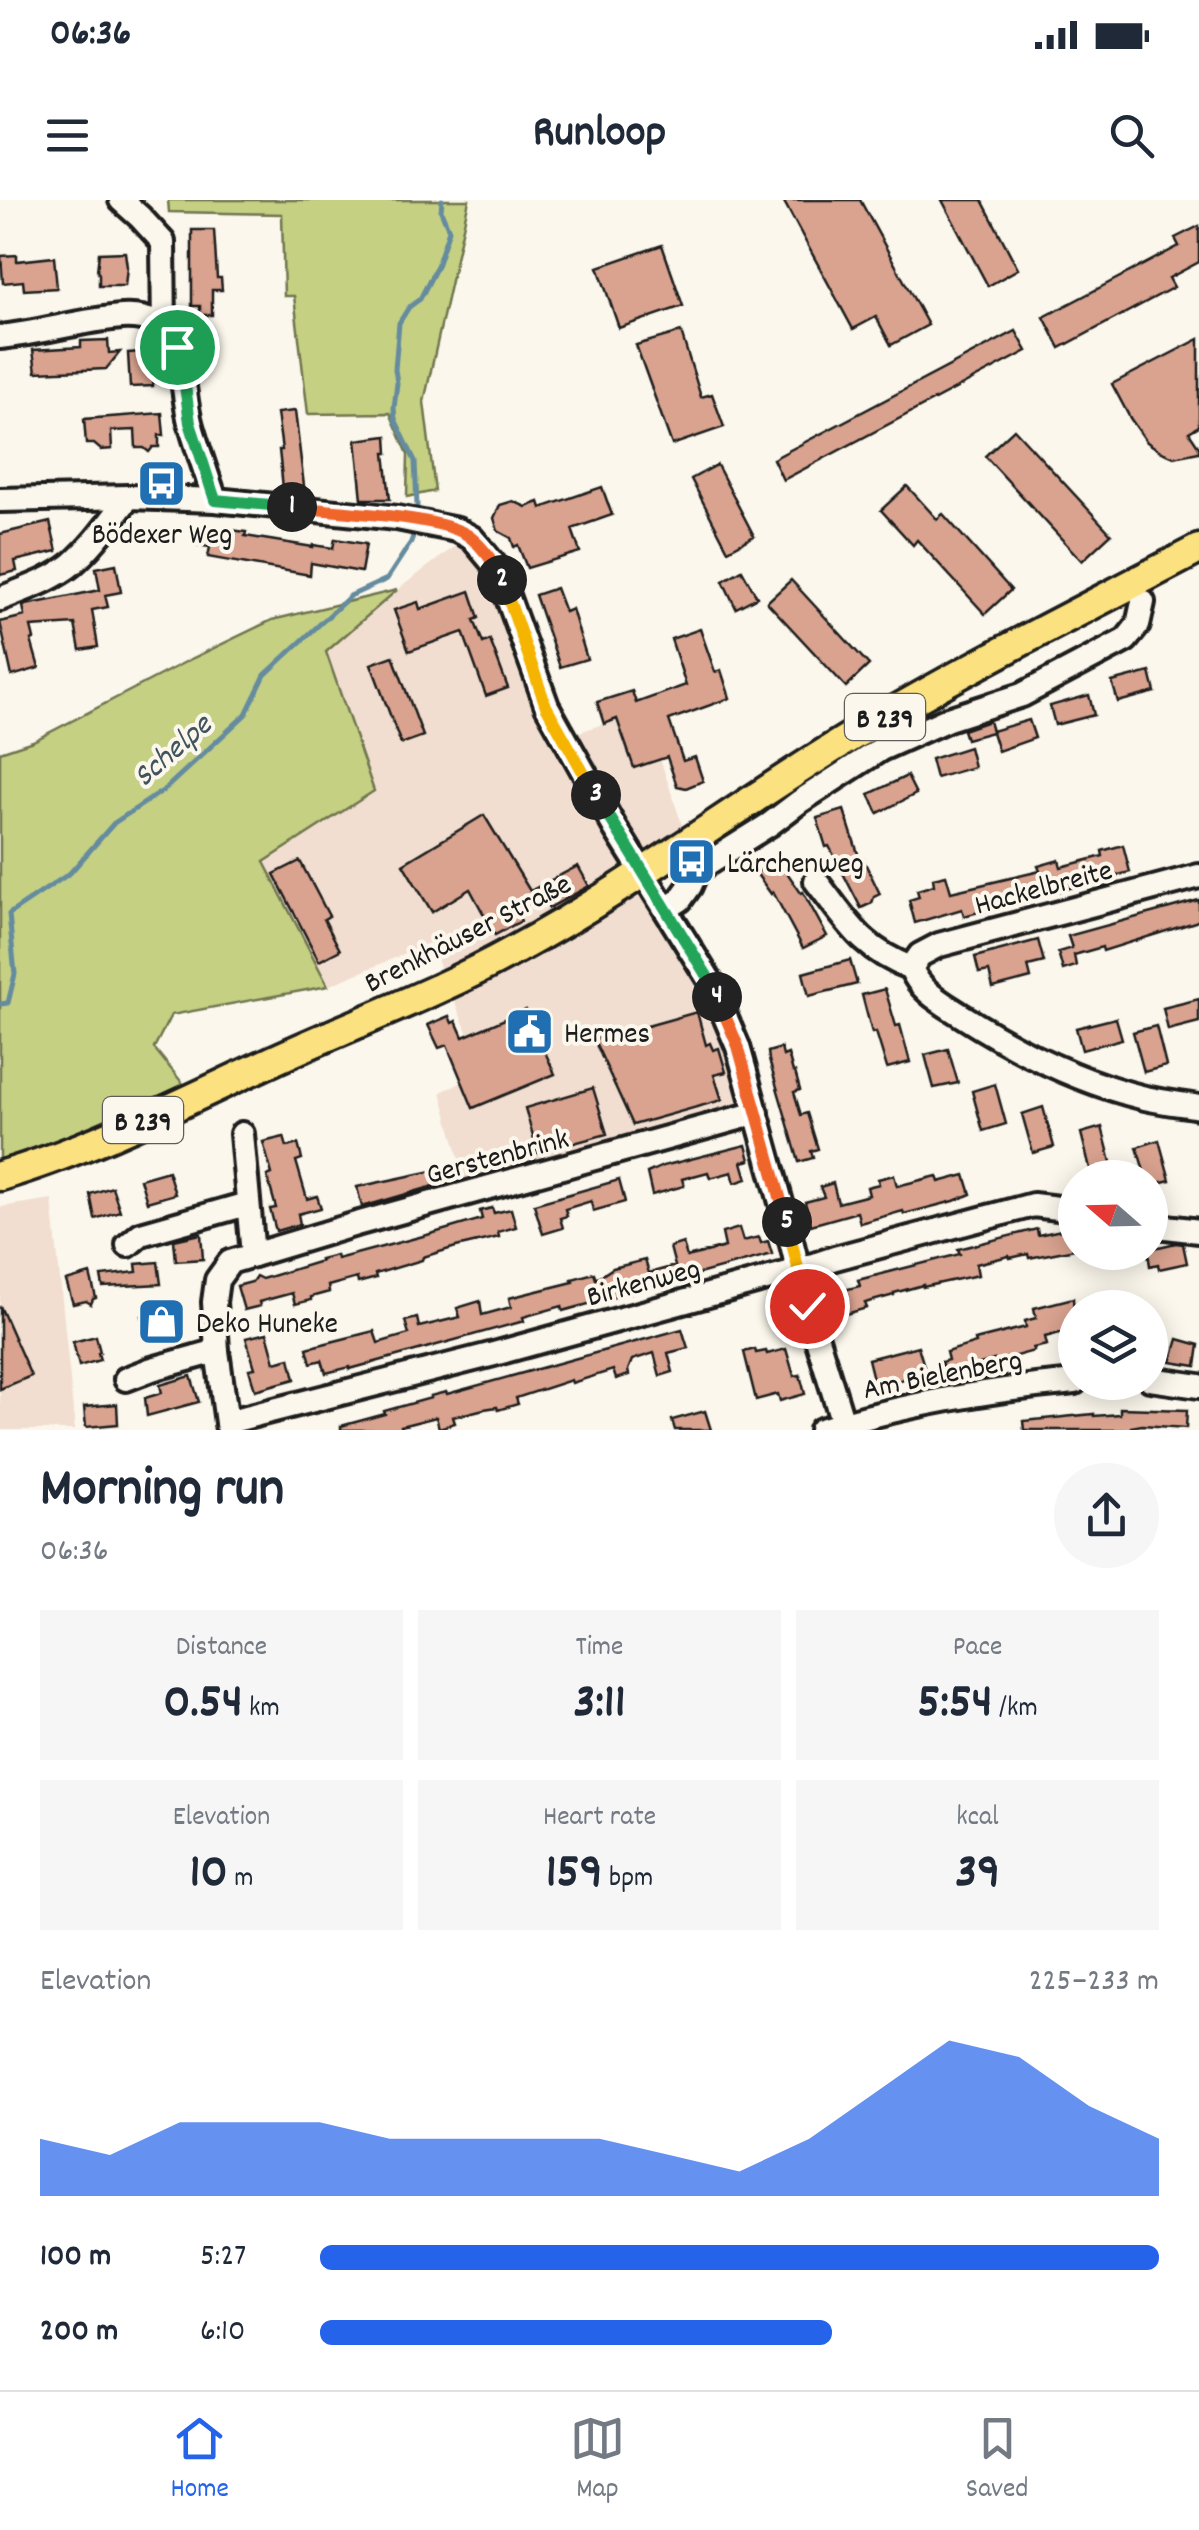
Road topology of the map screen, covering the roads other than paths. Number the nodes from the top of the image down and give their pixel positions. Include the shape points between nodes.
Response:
1 (121, 200) edge
2 (164, 331) junction
3 (0, 337) edge
4 (129, 497) junction
5 (0, 500) edge
6 (215, 500) junction
7 (1199, 549) edge
8 (0, 599) edge
9 (1143, 602) dead end
10 (642, 872) junction
11 (1199, 876) edge
12 (816, 881) dead end
13 (666, 909) junction
14 (911, 968) junction
15 (1199, 1107) edge
16 (757, 1114) junction
17 (242, 1134) dead end
18 (0, 1176) edge
19 (247, 1204) junction
20 (1058, 1208) edge
21 (1168, 1228) edge
22 (1199, 1232) edge
23 (128, 1245) dead end
24 (252, 1255) junction
25 (799, 1270) junction
26 (217, 1352) junction
27 (126, 1380) dead end
28 (1168, 1382) edge
29 (1058, 1384) edge
30 (1199, 1386) edge
31 (227, 1426) edge
32 (832, 1427) edge

1 - 2 street via 163,242
2 - 3 street via 148,319 124,317
2 - 6 street via 177,347 190,423
4 - 5 street
4 - 6 street
4 - 8 street via 70,565
6 - 10 street via 397,518 472,538 497,568 546,706
7 - 10 main road, Brenkhäuser Straße / B 239 via 937,686
9 - 13 street via 1126,640 1022,695 880,749 697,870 680,900
10 - 13 street
10 - 18 main road, Brenkhäuser Straße / B 239 via 586,910 436,989 104,1138
11 - 14 street, Hackelbreite via 938,945
12 - 14 street via 863,942
13 - 16 street via 710,981
14 - 15 street via 932,996 1044,1062 1146,1098
16 - 24 street, Gerstenbrink
16 - 25 street
17 - 19 street
19 - 23 street via 141,1234
19 - 24 street
20 - 25 street, Birkenweg via 1034,1205
21 - 22 street
24 - 26 street, Gerstenbrink via 230,1262 217,1280
25 - 31 street, Birkenweg
25 - 32 street
26 - 27 street
26 - 31 street, Gerstenbrink
28 - 30 street
29 - 32 street, Am Bielenberg via 911,1406

